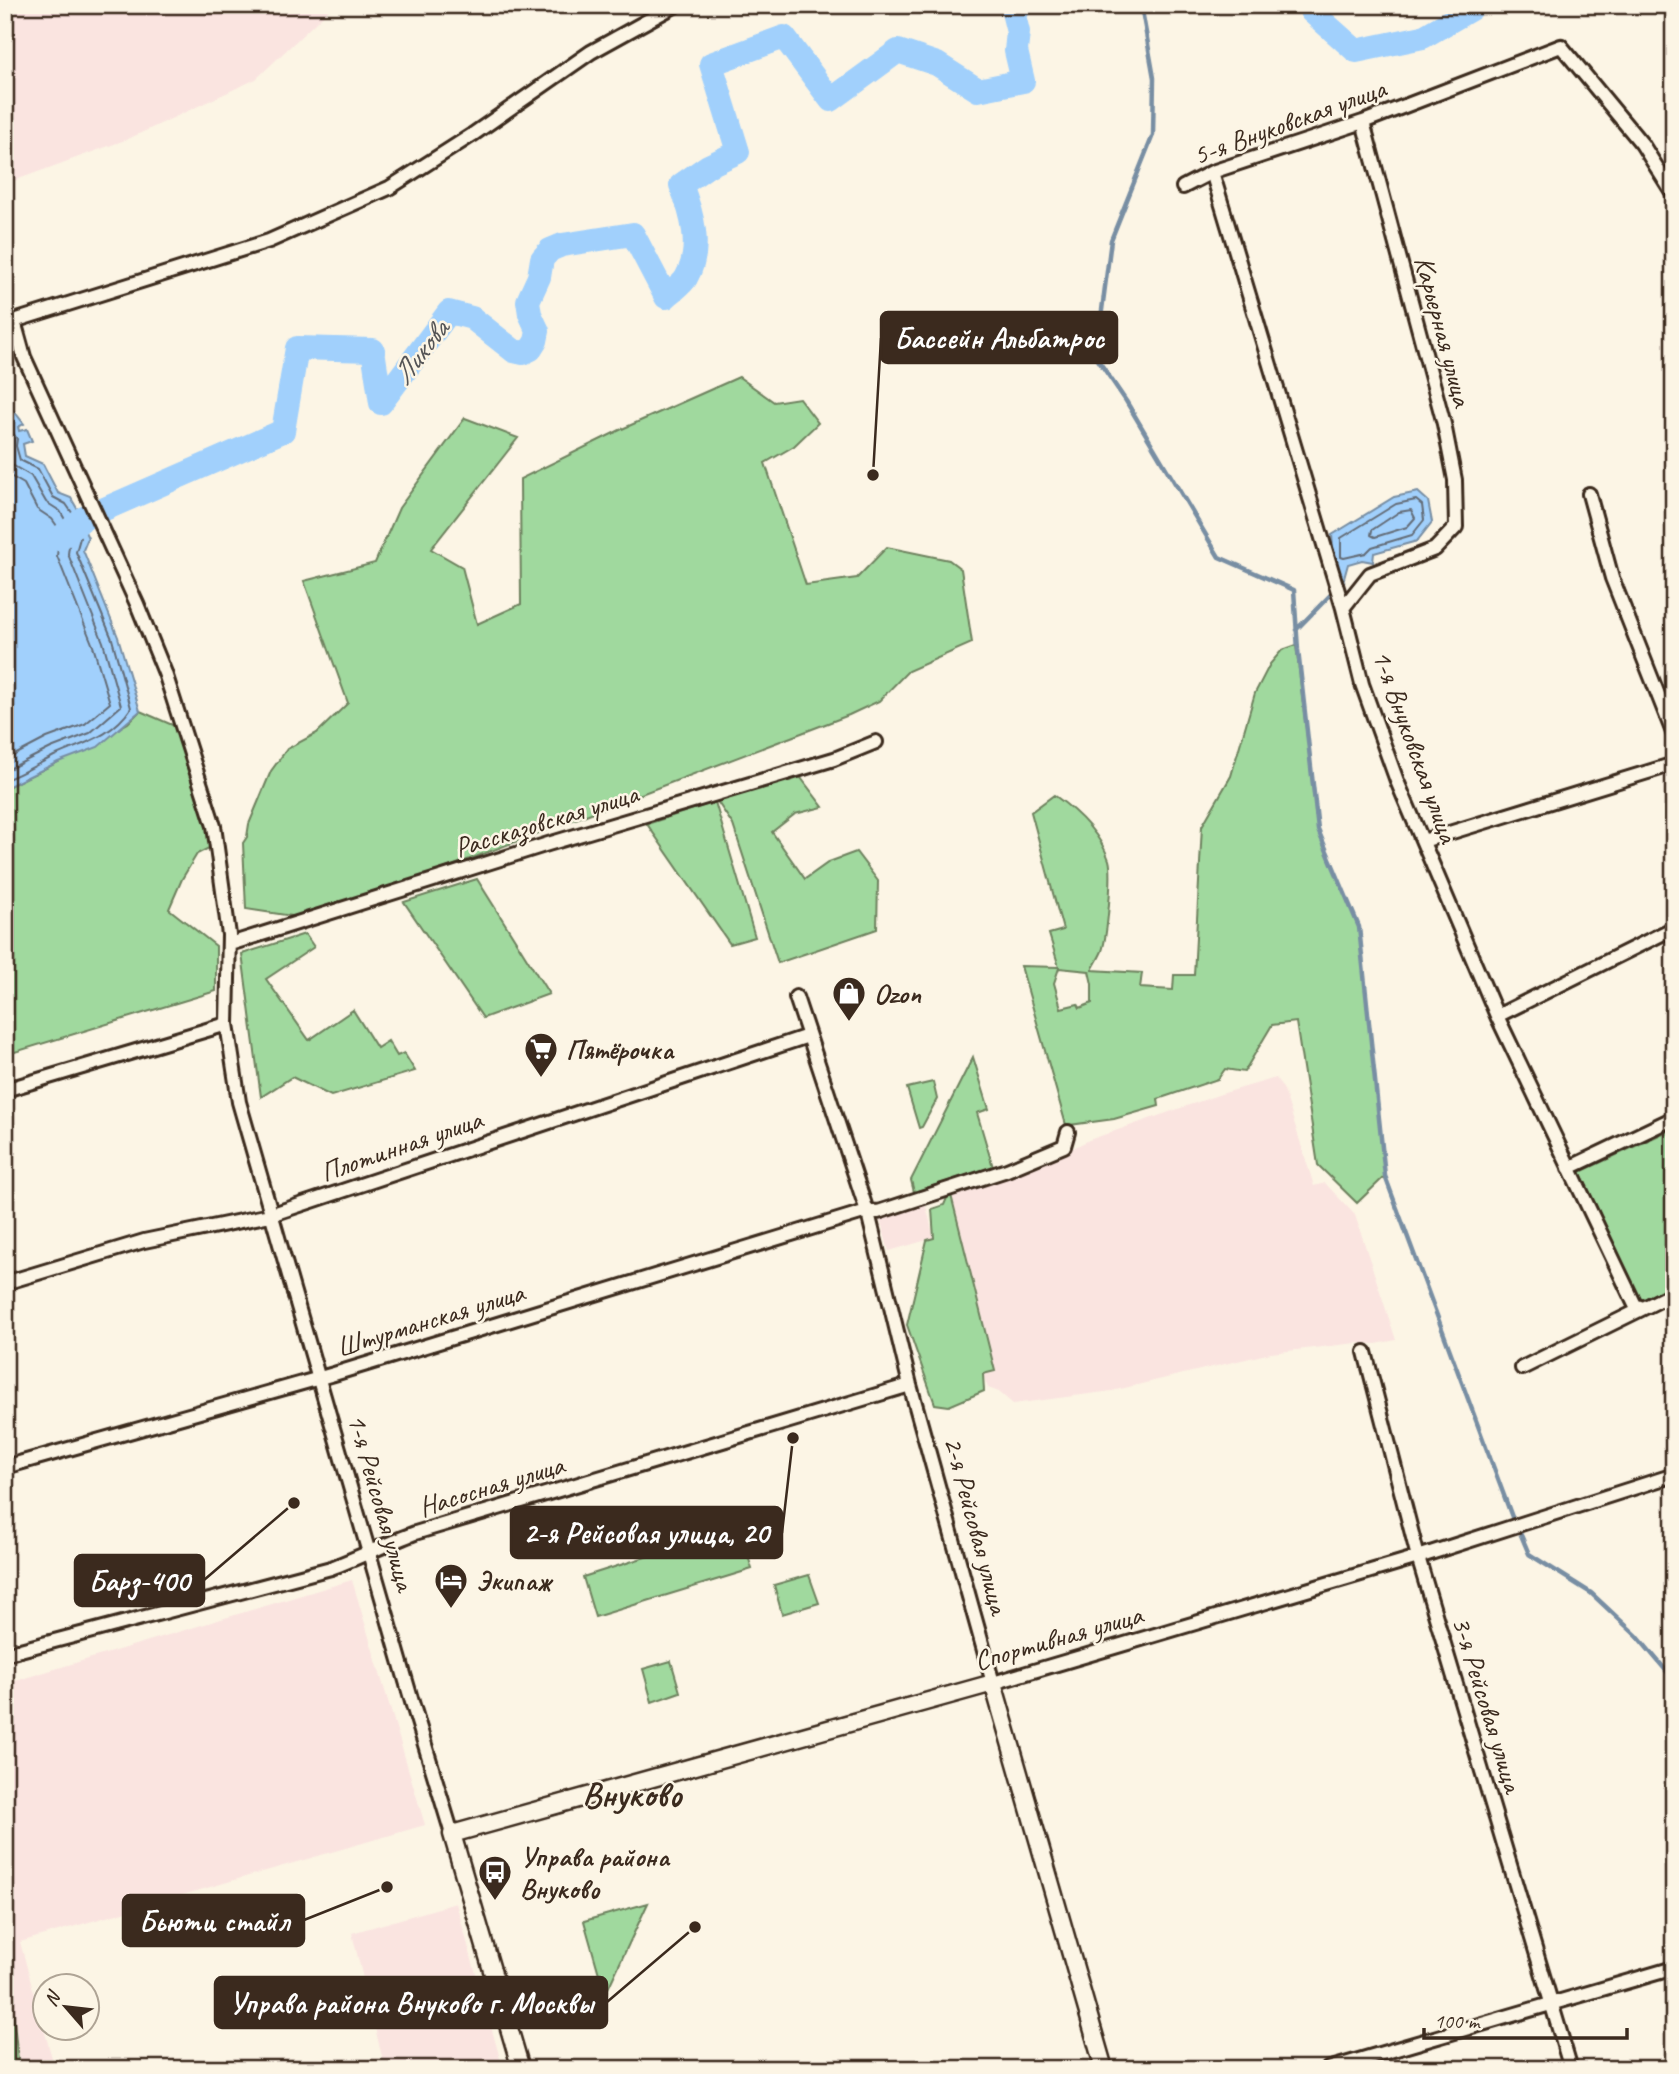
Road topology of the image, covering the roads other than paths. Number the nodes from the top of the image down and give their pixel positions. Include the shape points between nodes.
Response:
1 (676, 5) edge
2 (1363, 122) junction
3 (1212, 172) junction
4 (1183, 187) dead end
5 (1674, 195) edge
6 (10, 321) edge
7 (1589, 495) dead end
8 (1343, 608) junction
9 (1674, 735) edge
10 (876, 742) dead end
11 (1674, 764) edge
12 (1423, 841) junction
13 (1674, 928) edge
14 (230, 944) junction
15 (796, 997) dead end
16 (1497, 1016) junction
17 (227, 1024) junction
18 (808, 1035) junction
19 (5, 1090) edge
20 (1674, 1118) edge
21 (1068, 1132) dead end
22 (1569, 1168) junction
23 (867, 1211) junction
24 (270, 1215) junction
25 (5, 1283) edge
26 (1674, 1293) edge
27 (1643, 1308) junction
28 (1365, 1352) dead end
29 (1522, 1368) dead end
30 (319, 1378) junction
31 (910, 1385) junction
32 (5, 1467) edge
33 (1674, 1475) edge
34 (369, 1554) junction
35 (1418, 1557) junction
36 (5, 1654) edge
37 (993, 1683) junction
38 (452, 1835) junction
39 (1674, 1968) edge
40 (1553, 2003) junction
41 (521, 2069) edge
42 (1104, 2069) edge
43 (1328, 2069) edge
44 (1571, 2069) edge

1 - 6 street via 591,52 389,188 269,241
2 - 3 street, 5-я Внуковская улица
2 - 5 street, 5-я Внуковская улица via 1561,46 1643,144
2 - 8 street, Карьерная улица via 1444,424 1455,480 1456,527 1435,549 1370,574
3 - 4 street, 5-я Внуковская улица
3 - 8 street, 1-я Внуковская улица
6 - 14 street, 1-я Рейсовая улица via 165,673 214,826
7 - 9 street via 1612,578
8 - 12 street, 1-я Внуковская улица via 1362,684
10 - 14 street, Рассказовская улица via 834,759
11 - 12 street
12 - 16 street, 1-я Внуковская улица
13 - 16 street
14 - 17 street, 1-я Рейсовая улица
15 - 18 street, 2-я Рейсовая улица
16 - 22 street, 1-я Внуковская улица
17 - 19 street
17 - 24 street, 1-я Рейсовая улица via 239,1102
18 - 23 street, 2-я Рейсовая улица
18 - 24 street, Плотинная улица
20 - 22 street
21 - 23 street, Штурманская улица via 1064,1146 1007,1170 878,1212
22 - 27 street, 1-я Внуковская улица via 1635,1306
23 - 30 street, Штурманская улица
23 - 31 street, 2-я Рейсовая улица
24 - 25 street, Плотинная улица via 144,1241
24 - 30 street, 1-я Рейсовая улица
26 - 27 street
27 - 29 street
28 - 35 street, 3-я Рейсовая улица
30 - 32 street, Штурманская улица
30 - 34 street, 1-я Рейсовая улица
31 - 34 street, Насосная улица via 415,1533
31 - 37 street, 2-я Рейсовая улица
33 - 35 street, Спортивная улица
34 - 36 street, Насосная улица
34 - 38 street, 1-я Рейсовая улица
35 - 37 street, Спортивная улица
35 - 40 street, 3-я Рейсовая улица
37 - 38 street, Спортивная улица
37 - 42 street, 2-я Рейсовая улица
38 - 41 street, 1-я Рейсовая улица
39 - 40 street
40 - 43 street
40 - 44 street, 3-я Рейсовая улица

